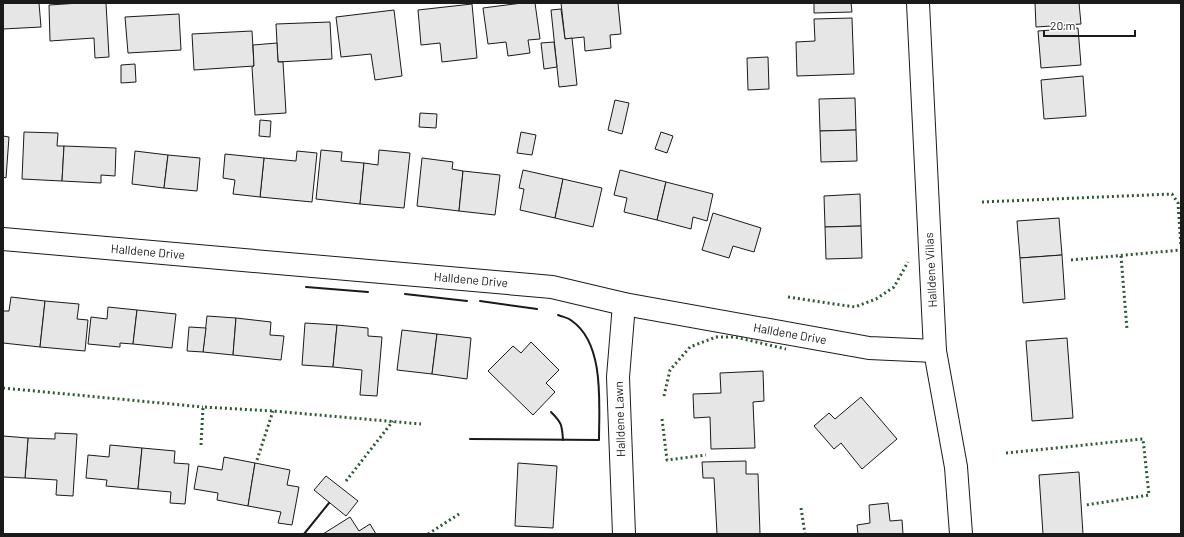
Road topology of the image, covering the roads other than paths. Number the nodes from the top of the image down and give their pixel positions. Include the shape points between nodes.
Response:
1 (918, 3) edge
2 (3, 239) edge
3 (624, 304) junction
4 (935, 351) junction
5 (624, 534) edge
6 (962, 534) edge

1 - 4 street, Halldene Villas
2 - 3 street, Halldene Drive via 552,287
3 - 4 street, Halldene Drive via 870,348
3 - 5 street, Halldene Lawn via 618,377
4 - 6 street, Halldene Villas via 956,467

